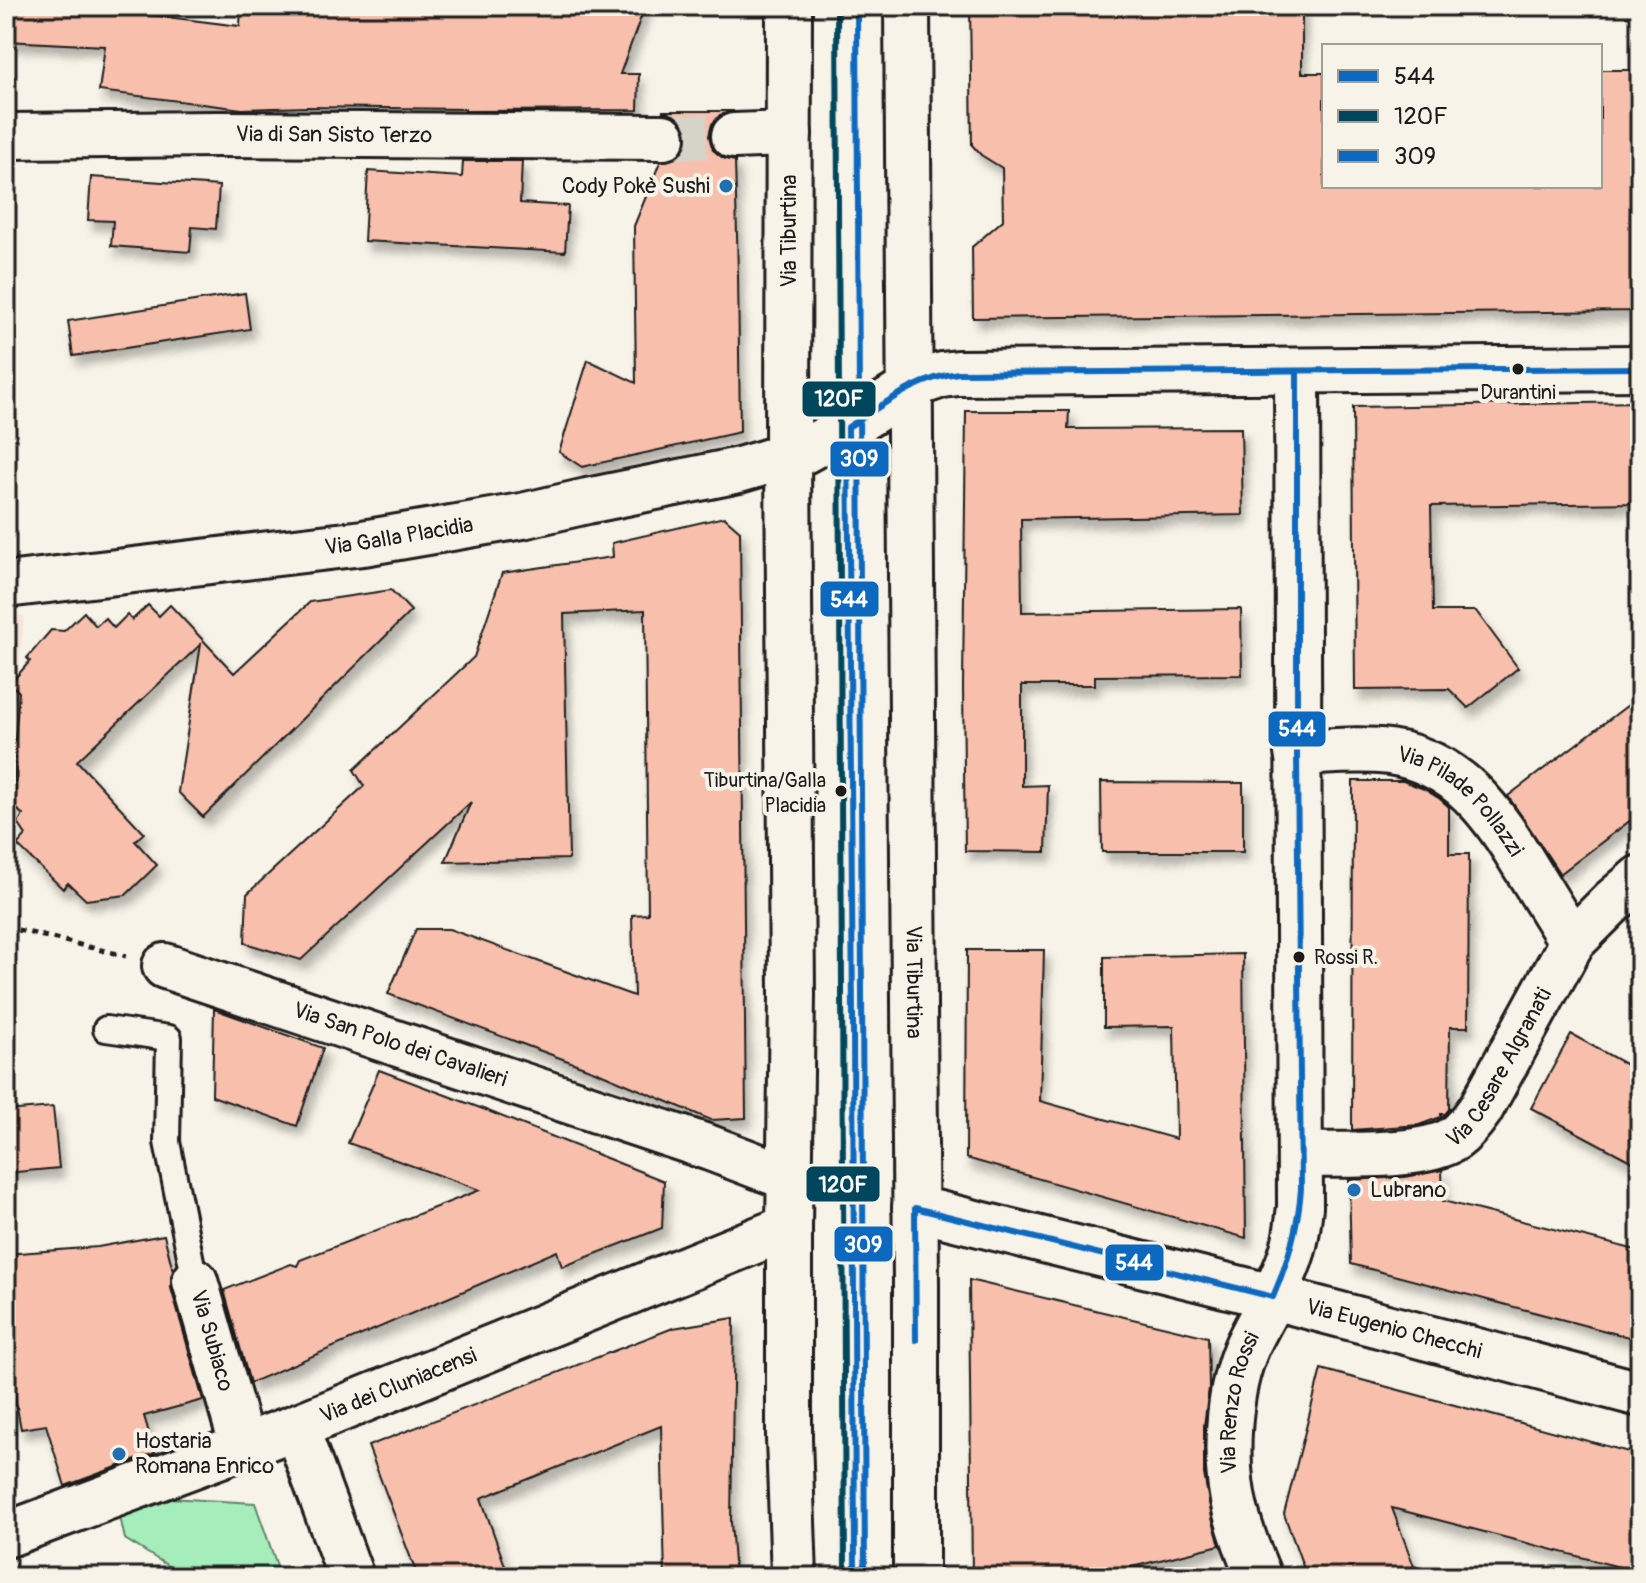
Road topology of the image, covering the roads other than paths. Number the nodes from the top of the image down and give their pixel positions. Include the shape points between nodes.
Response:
1 (789, 6) edge
2 (847, 6) edge
3 (907, 6) edge
4 (789, 134) junction
5 (6, 136) edge
6 (734, 136) tunnel mouth
7 (663, 137) tunnel mouth
8 (1640, 368) edge
9 (1297, 371) junction
10 (910, 389) junction
11 (848, 427) junction
12 (788, 456) junction
13 (6, 585) edge
14 (1297, 753) junction
15 (1640, 878) edge
16 (1572, 942) junction
17 (165, 966) road end
18 (106, 1029) dead end
19 (1301, 1155) junction
20 (789, 1178) junction
21 (915, 1208) junction
22 (789, 1227) junction
23 (195, 1281) joint
24 (1273, 1297) junction
25 (1640, 1394) edge
26 (296, 1427) junction
27 (243, 1448) junction
28 (6, 1535) edge
29 (351, 1577) edge
30 (794, 1577) edge
31 (855, 1577) edge
32 (916, 1577) edge
33 (1259, 1577) edge

1 - 4 street, Via Tiburtina
2 - 11 lane
3 - 10 street, Via Tiburtina
4 - 6 street
4 - 12 street, Via Tiburtina
5 - 7 street, Via di San Sisto Terzo
8 - 9 street
9 - 10 street via 970,372 942,375
9 - 14 street, Via Renzo Rossi
10 - 11 street
10 - 21 street, Via Tiburtina
11 - 12 street
11 - 31 lane
12 - 13 street, Via Galla Placidia via 435,531
12 - 20 street, Via Tiburtina
14 - 16 street, Via Pilade Pollazzi via 1387,752 1443,769 1501,826
14 - 19 street, Via Renzo Rossi
15 - 16 street, Via Cesare Algranati
16 - 19 street, Via Cesare Algranati via 1480,1110 1455,1138 1413,1152
17 - 20 street, Via San Polo dei Cavalieri
18 - 23 lane via 169,1038 167,1142
19 - 24 street, Via Renzo Rossi via 1293,1249
20 - 22 street, Via Tiburtina
21 - 24 street, Via Eugenio Checchi
21 - 32 street, Via Tiburtina
22 - 26 street, Via dei Cluniacensi
22 - 30 street, Via Tiburtina
23 - 27 street, Via Subiaco
24 - 25 street, Via Eugenio Checchi
24 - 33 street, Via Renzo Rossi via 1243,1358 1230,1425 1235,1512
26 - 27 street, Via dei Cluniacensi
26 - 29 street
27 - 28 street, Via dei Cluniacensi

